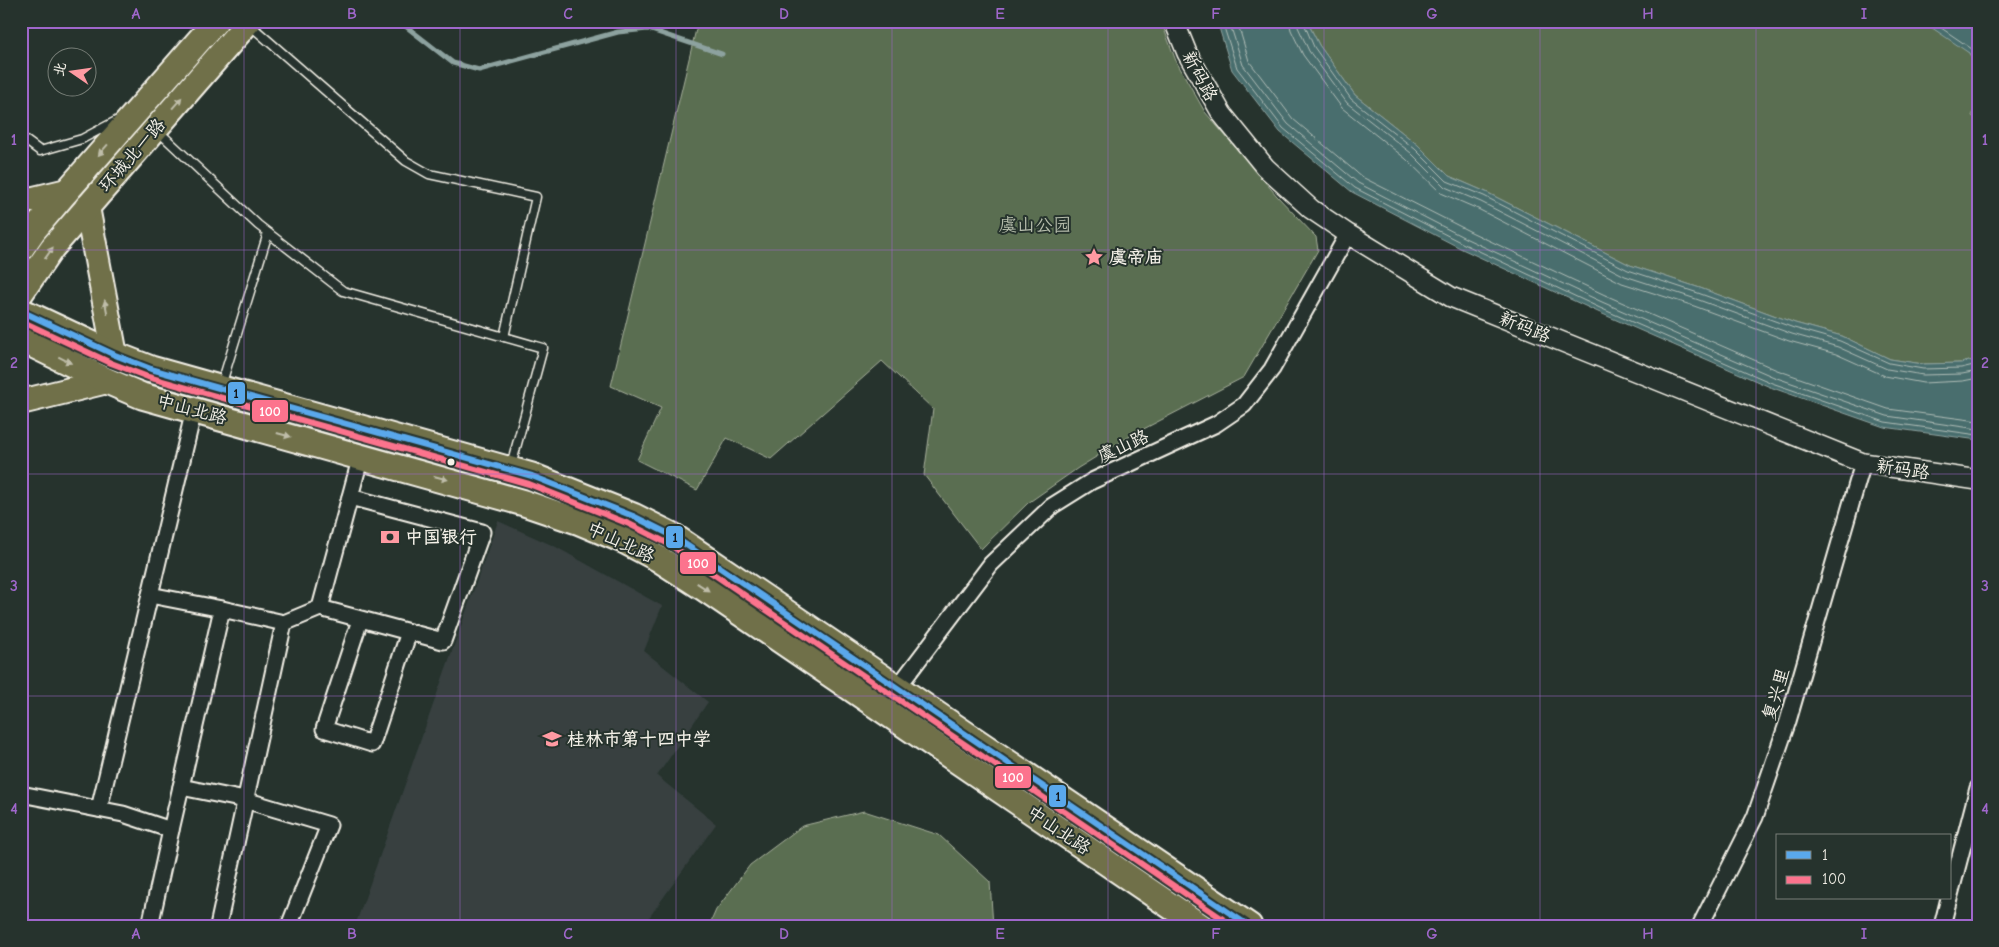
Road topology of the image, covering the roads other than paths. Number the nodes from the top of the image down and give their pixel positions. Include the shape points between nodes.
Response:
1 (216, 21) edge
2 (1174, 21) edge
3 (248, 22) edge
4 (140, 108) junction
5 (156, 128) junction
6 (21, 137) edge
7 (67, 191) junction
8 (21, 202) edge
9 (87, 207) junction
10 (268, 233) junction
11 (1348, 234) junction
12 (21, 249) edge
13 (21, 294) edge
14 (21, 312) edge
15 (504, 337) junction
16 (21, 339) edge
17 (116, 355) junction
18 (107, 381) junction
19 (220, 388) junction
20 (21, 402) edge
21 (194, 410) junction
22 (361, 456) junction
23 (1863, 463) junction
24 (510, 469) junction
25 (1978, 480) edge
26 (350, 497) junction
27 (150, 595) junction
28 (320, 608) junction
29 (222, 609) junction
30 (360, 620) junction
31 (284, 623) junction
32 (409, 632) junction
33 (898, 687) junction
34 (181, 787) junction
35 (1978, 788) edge
36 (21, 794) edge
37 (246, 800) junction
38 (99, 809) junction
39 (171, 830) junction
40 (1952, 886) edge
41 (1948, 900) edge
42 (1195, 924) edge
43 (150, 926) edge
44 (218, 926) edge
45 (289, 926) edge
46 (1250, 926) edge
47 (1700, 926) edge
48 (1942, 926) edge

1 - 4 main road, 环城北一路
2 - 11 street, 新码路 via 1187,53 1222,114 1265,168 1311,209
5 -> 3 main road, 环城北一路
3 - 15 lane via 406,162 429,174 536,197
4 - 6 lane via 82,140 40,150
4 -> 7 main road, 环城北一路
5 - 9 main road, 环城北一路
5 - 10 lane
7 - 8 main road
7 - 12 main road, 环城北一路
13 -> 9 main road, 环城北一路 via 52,248
17 -> 9 main road
10 - 15 lane via 343,292
10 - 19 lane
11 - 23 street, 新码路 via 1451,297
11 - 33 street, 虞山路 via 1272,369 1244,405 1216,424 1092,481 1052,506 990,564
14 - 17 highway, 中山北路
15 - 24 lane via 543,348
16 -> 18 highway, 中山北路
17 - 19 highway, 中山北路 via 151,369
18 - 20 main road
18 - 21 highway, 中山北路 via 142,396
19 - 24 highway, 中山北路
21 -> 22 highway, 中山北路
21 - 27 street
22 - 26 street
22 -> 42 highway, 中山北路 via 561,516 623,540 659,559
23 - 25 street, 新码路
23 - 47 street, 复兴里 via 1788,721 1755,817
24 - 33 highway, 中山北路 via 634,516 673,536
26 - 28 street
26 - 32 street via 482,532 443,641
27 - 29 street
27 - 38 street
28 - 30 street
28 - 31 street
29 - 31 street
29 - 34 street
30 - 32 street
30 - 32 street via 324,729 372,744
31 - 37 street
33 - 46 highway, 中山北路
34 - 37 street
34 - 39 street
35 - 40 street
36 - 38 street
37 - 44 street
37 - 45 street via 328,825
38 - 39 street
39 - 43 street
41 - 48 street

